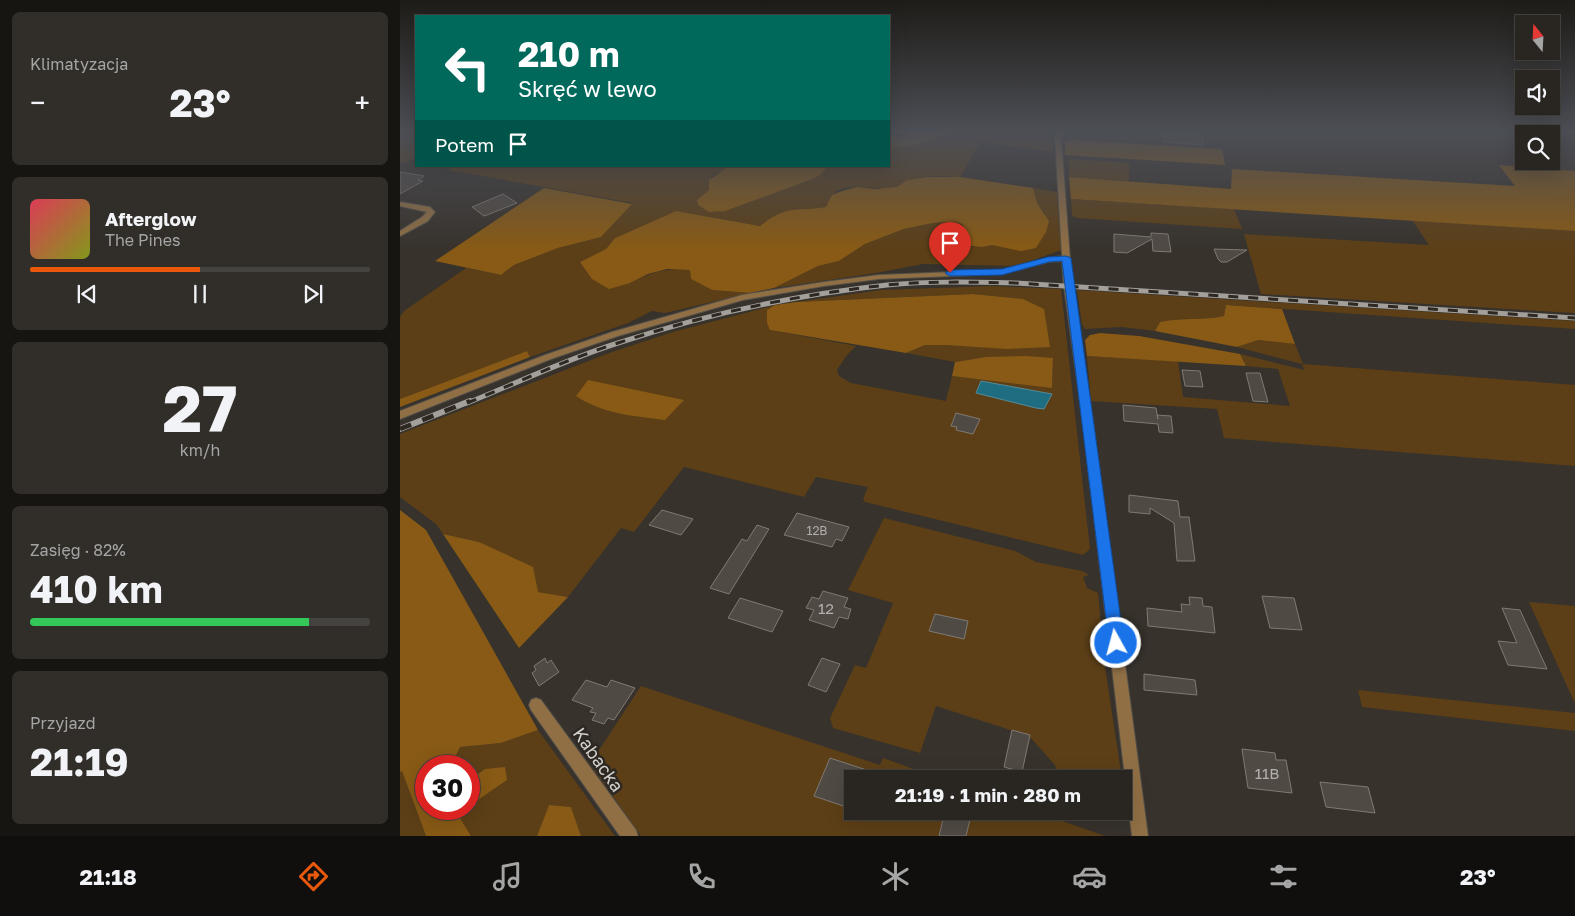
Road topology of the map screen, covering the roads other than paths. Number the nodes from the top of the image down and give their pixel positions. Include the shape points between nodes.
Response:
1 (1060, 171) edge
2 (400, 204) edge
3 (400, 234) edge
4 (1066, 258) junction
5 (400, 415) edge
6 (536, 705) dead end
7 (630, 836) edge
8 (1140, 836) edge

1 - 4 street
2 - 3 street via 431,212
4 - 5 street via 1002,272 879,277 742,298 607,336
4 - 8 street
6 - 7 street, Kabacka

